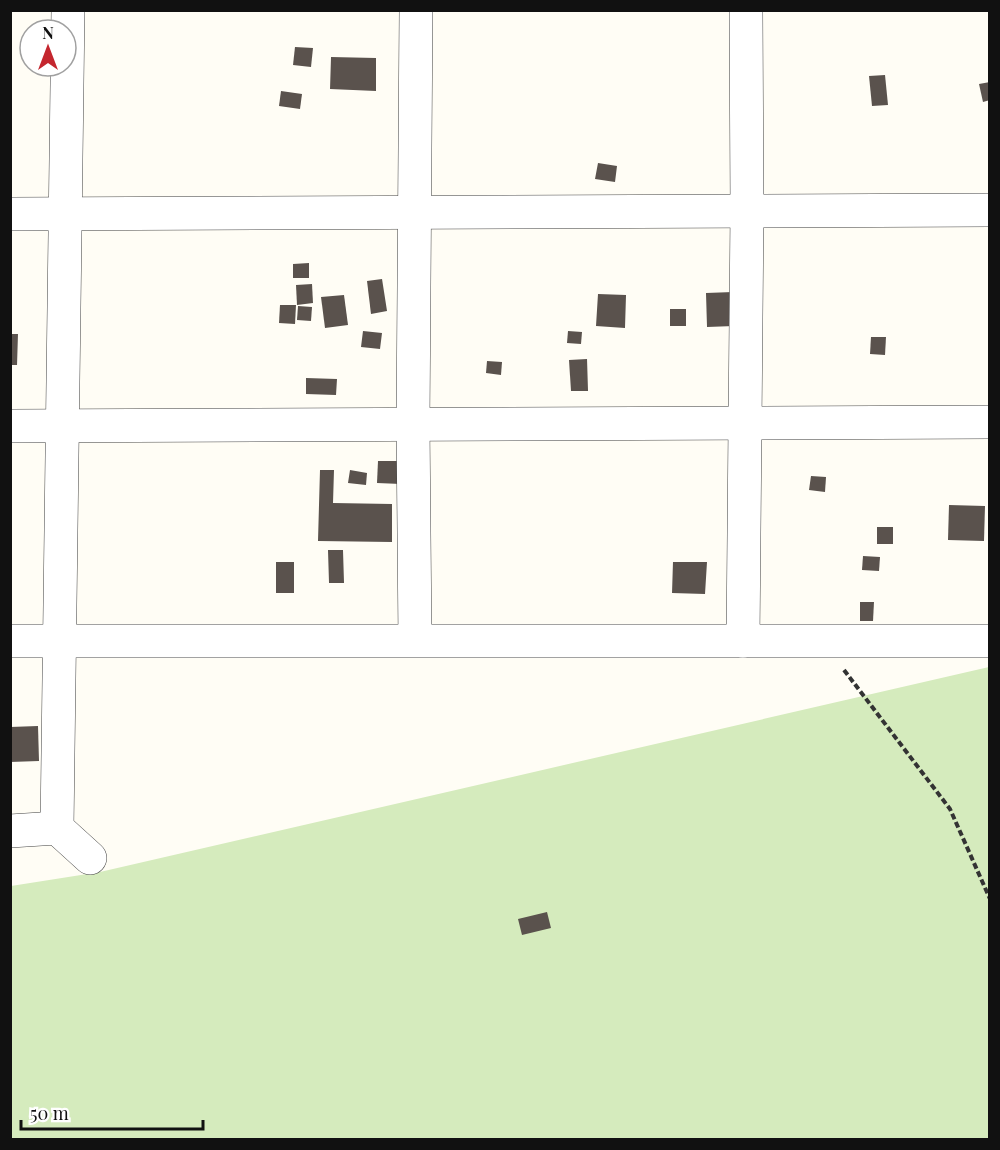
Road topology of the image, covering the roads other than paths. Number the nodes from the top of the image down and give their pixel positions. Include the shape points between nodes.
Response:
1 (68, 10) edge
2 (416, 10) edge
3 (746, 10) edge
4 (747, 210) junction
5 (990, 210) edge
6 (415, 212) junction
7 (67, 213) junction
8 (10, 214) edge
9 (990, 422) edge
10 (743, 423) junction
11 (413, 424) junction
12 (63, 425) junction
13 (10, 426) edge
14 (60, 640) junction
15 (415, 640) junction
16 (10, 641) edge
17 (743, 641) junction
18 (990, 641) edge
19 (57, 828) junction
20 (10, 831) edge
21 (90, 858) dead end

1 - 7 street
2 - 6 street
3 - 4 street
4 - 5 street
4 - 6 street
4 - 10 street
6 - 7 street
6 - 11 street
7 - 8 street
7 - 12 street
9 - 10 street
10 - 11 street
10 - 17 street
11 - 12 street
11 - 15 street
12 - 13 street
12 - 14 street
14 - 15 street
14 - 16 street
14 - 19 street
15 - 17 street
17 - 18 street
19 - 20 street
19 - 21 street

